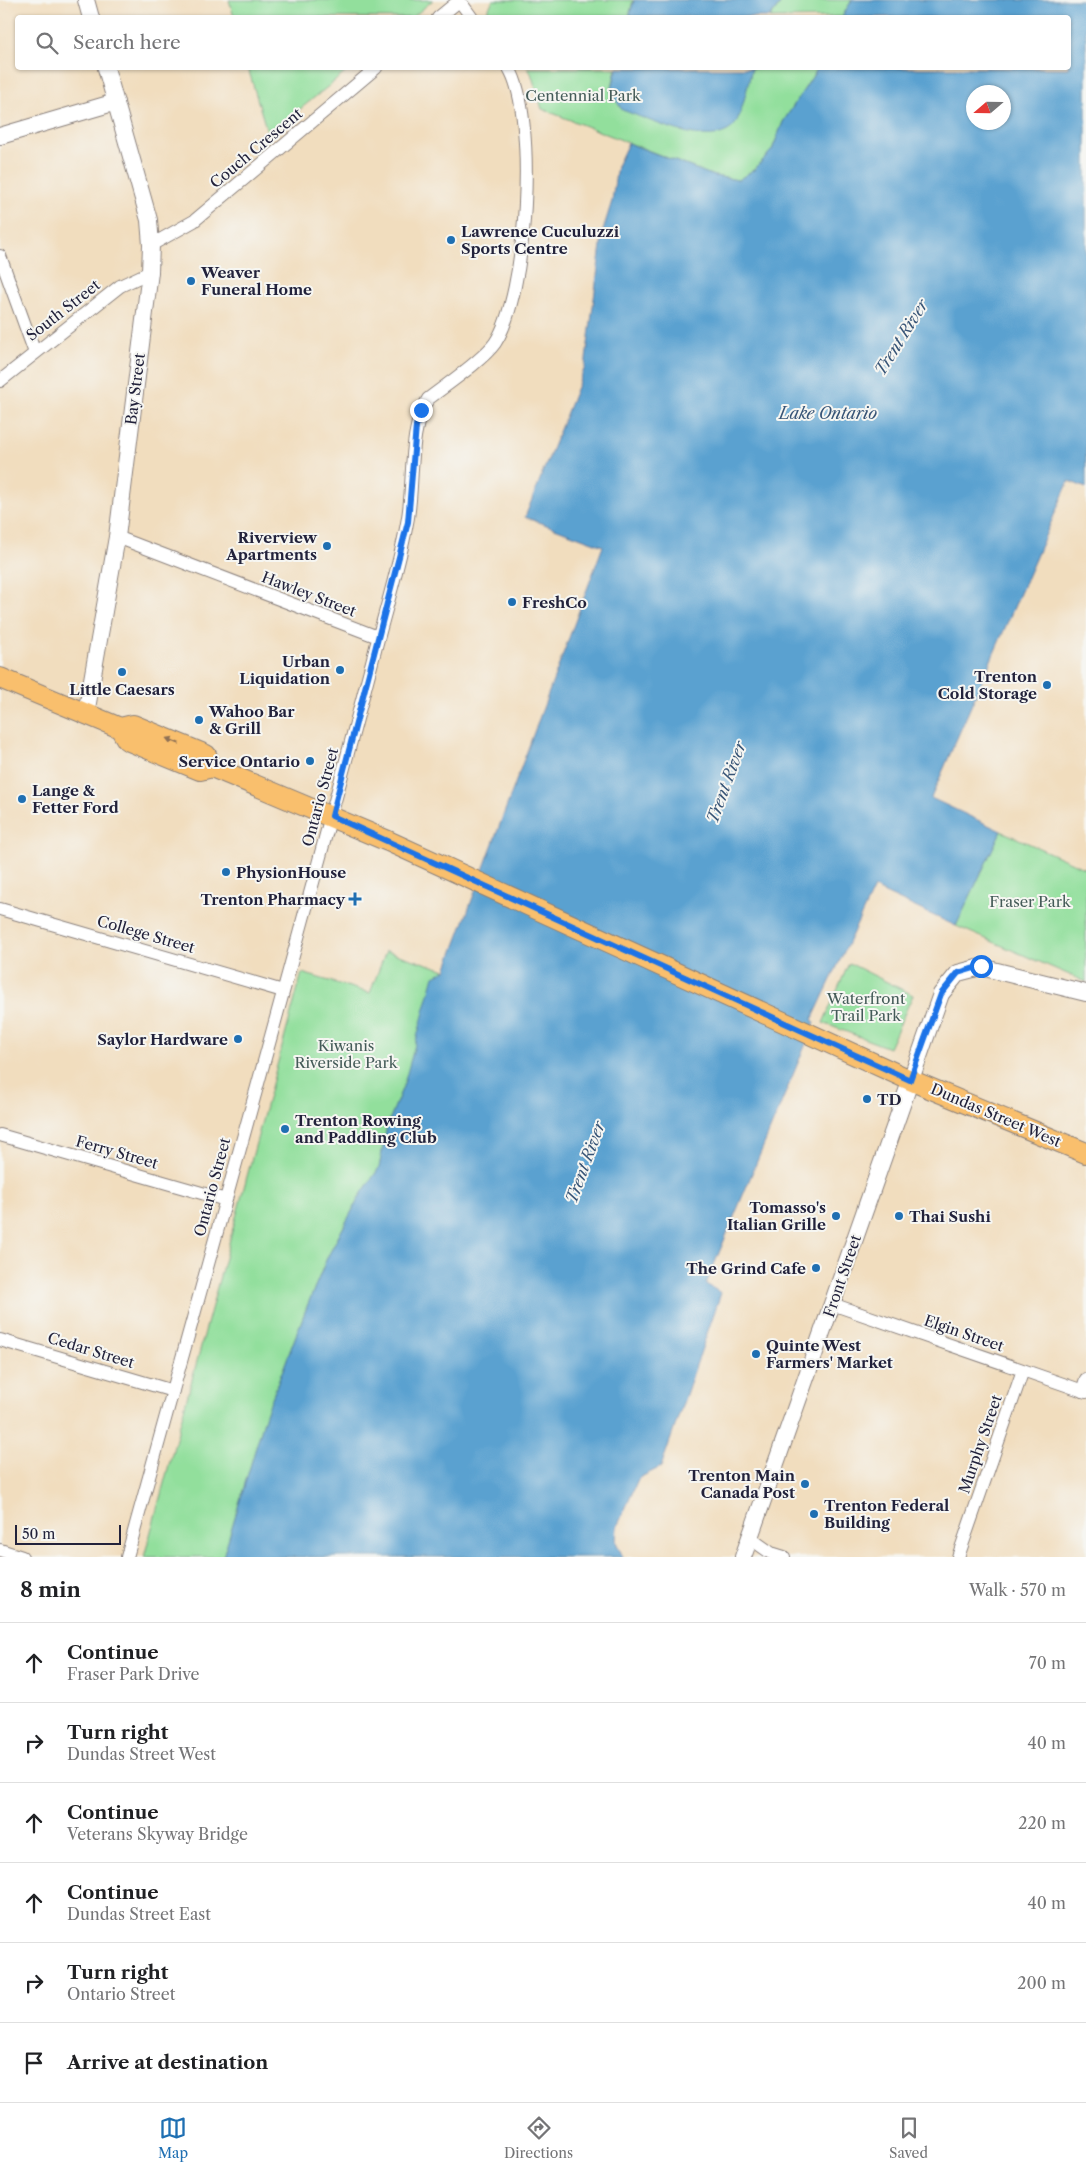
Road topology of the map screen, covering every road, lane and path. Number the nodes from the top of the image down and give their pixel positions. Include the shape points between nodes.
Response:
1 (86, 0) edge
2 (460, 0) edge
3 (90, 15) edge
4 (442, 15) edge
5 (470, 15) edge
6 (107, 70) edge
7 (374, 70) edge
8 (510, 70) edge
9 (116, 102) junction
10 (0, 136) edge
11 (151, 245) junction
12 (0, 256) edge
13 (150, 272) junction
14 (35, 353) junction
15 (0, 381) edge
16 (117, 537) junction
17 (378, 637) junction
18 (0, 678) edge
19 (86, 714) junction
20 (332, 816) junction
21 (0, 909) edge
22 (283, 992) junction
23 (1086, 993) edge
24 (910, 1080) junction
25 (0, 1134) edge
26 (1086, 1153) edge
27 (226, 1200) junction
28 (832, 1304) junction
29 (0, 1340) edge
30 (1023, 1370) junction
31 (1085, 1387) edge
32 (173, 1391) junction
33 (750, 1538) junction
34 (0, 1550) edge
35 (22, 1557) edge
36 (127, 1557) edge
37 (743, 1557) edge
38 (784, 1557) edge
39 (958, 1557) edge

1 - 3 street
2 - 4 street
2 - 5 street
6 - 9 street, Bay Street
7 - 11 street, Couch Crescent via 194,221
8 - 17 street, Ontario Street via 518,90 526,141 526,188 520,261 508,314 495,344 428,400 421,410 416,426 408,522
9 - 10 street
9 - 11 street, Bay Street via 149,220
11 - 13 street, Bay Street
12 - 14 street
13 - 14 street, South Street via 120,286
13 - 16 street, Bay Street
14 - 15 street, South Street
16 - 17 street, Hawley Street
16 - 19 street, Bay Street
17 - 20 street, Ontario Street
18 - 19 main road, Dundas Street West
19 - 20 main road, Dundas Street West via 120,728 133,725 206,755 212,766
20 - 22 street, Ontario Street
20 - 24 main road, Dundas Street West
21 - 22 street, College Street
22 - 27 street, Ontario Street
23 - 24 street, Front Street via 981,966 958,973 941,994
24 - 26 main road, Dundas Street West
24 - 28 street, Front Street
25 - 27 street, Ferry Street
27 - 32 street, Ontario Street
28 - 30 street, Elgin Street
28 - 33 street, Front Street
29 - 32 street, Cedar Street
30 - 31 street, Elgin Street
30 - 39 street, Murphy Street
32 - 36 street, Ontario Street
33 - 37 street, Front Street
33 - 38 street via 771,1553
34 - 35 street

